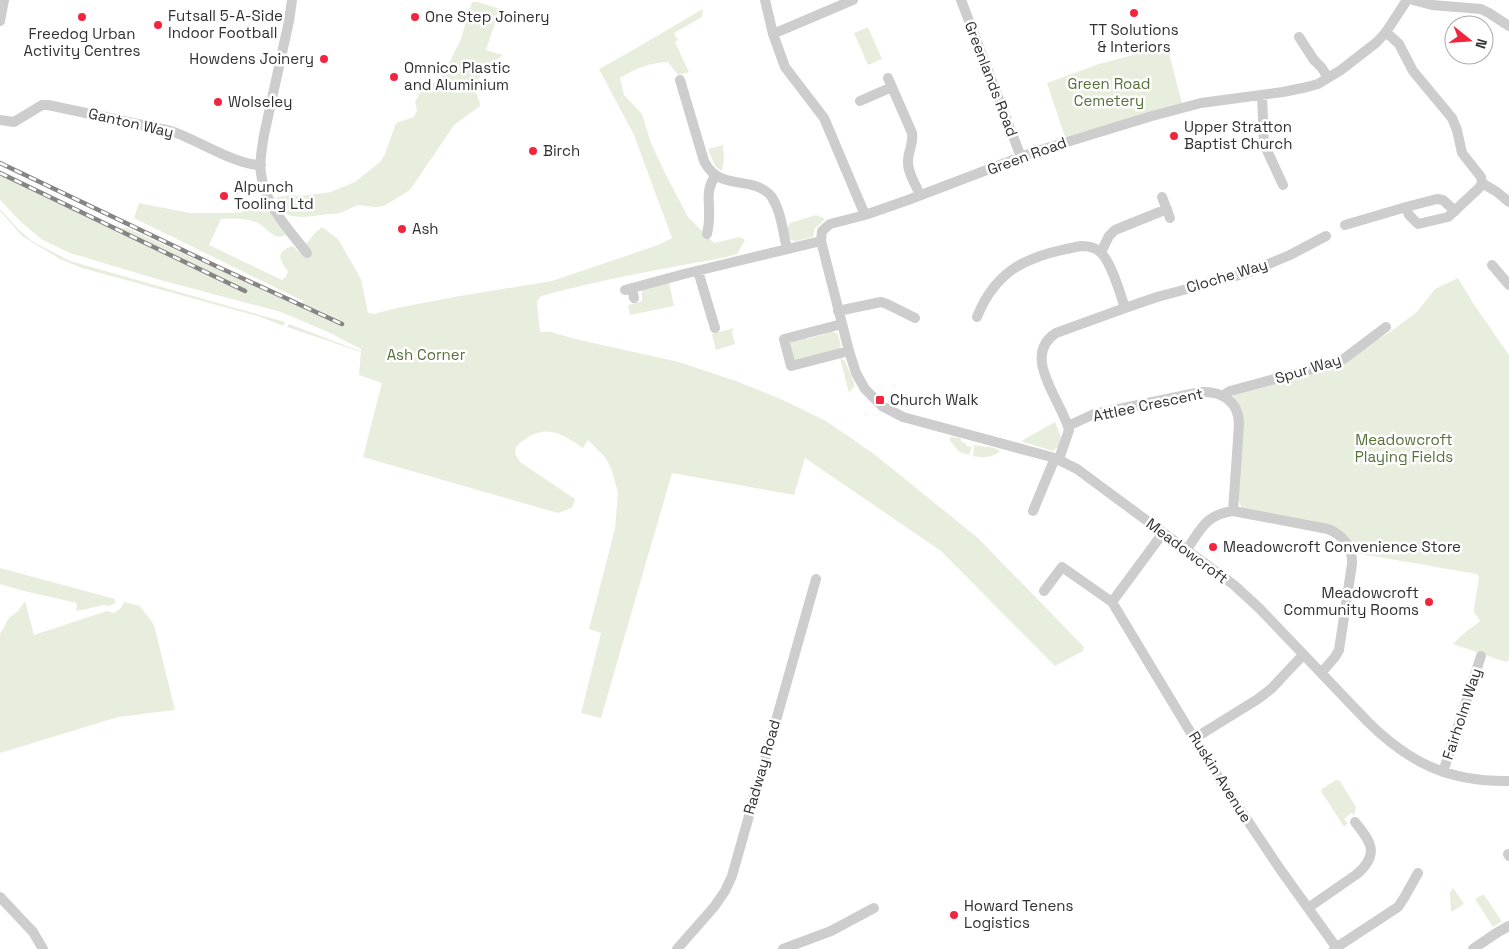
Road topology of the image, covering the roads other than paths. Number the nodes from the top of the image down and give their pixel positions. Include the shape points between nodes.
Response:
1 (4, 0) edge
2 (292, 0) edge
3 (765, 0) edge
4 (853, 0) edge
5 (961, 0) edge
6 (1407, 0) edge
7 (1417, 1) edge
8 (0, 21) edge
9 (1509, 26) edge
10 (1386, 32) junction
11 (774, 34) junction
12 (1299, 37) dead end
13 (1328, 78) junction
14 (680, 80) dead end
15 (1262, 95) junction
16 (860, 101) dead end
17 (0, 120) edge
18 (1021, 157) junction
19 (261, 165) junction
20 (715, 176) junction
21 (1482, 184) junction
22 (1283, 185) dead end
23 (920, 195) junction
24 (1162, 197) dead end
25 (1509, 202) edge
26 (1406, 207) junction
27 (1455, 211) junction
28 (865, 215) junction
29 (1345, 225) dead end
30 (707, 234) dead end
31 (1326, 236) dead end
32 (821, 241) junction
33 (787, 249) junction
34 (1101, 252) junction
35 (307, 253) dead end
36 (1492, 265) dead end
37 (698, 270) junction
38 (1509, 285) edge
39 (630, 292) dead end
40 (1125, 308) junction
41 (838, 311) junction
42 (977, 317) dead end
43 (914, 318) dead end
44 (842, 324) junction
45 (715, 328) dead end
46 (1386, 328) dead end
47 (848, 351) junction
48 (1222, 396) junction
49 (1068, 426) junction
50 (1057, 458) junction
51 (1033, 511) dead end
52 (1233, 511) junction
53 (1163, 533) junction
54 (1186, 550) junction
55 (816, 579) dead end
56 (1044, 591) dead end
57 (1112, 602) junction
58 (1303, 655) junction
59 (1481, 656) dead end
60 (1320, 673) junction
61 (1195, 738) junction
62 (1443, 772) junction
63 (1509, 781) edge
64 (1355, 822) dead end
65 (1418, 873) dead end
66 (0, 898) edge
67 (874, 908) dead end
68 (1308, 908) junction
69 (1509, 926) edge
70 (681, 947) edge
71 (1335, 948) edge
72 (43, 949) edge
73 (783, 949) edge
74 (1473, 949) edge

1 - 8 street
2 - 19 street via 264,135
3 - 11 street
4 - 11 street
5 - 18 street, Greenlands Road
6 - 10 street, Green Road
7 - 9 street via 1481,9
10 - 13 street, Green Road via 1365,52
10 - 21 street via 1399,44 1413,70 1452,118 1462,153 1481,177
11 - 28 street via 785,67 826,123
12 - 13 street
13 - 15 street, Green Road via 1306,87
14 - 20 street via 704,161
15 - 18 street, Green Road via 1189,105
15 - 22 street via 1264,144
16 - 23 street via 890,82 912,132 909,168
17 - 19 street, Ganton Way via 14,122 48,104 171,131 248,164
18 - 23 street, Green Road
19 - 35 street via 270,203
20 - 30 street via 708,193
20 - 33 street via 755,186 771,196
21 - 25 street
21 - 27 street
23 - 28 street, Green Road
24 - 34 street via 1168,214 1115,230
26 - 27 street via 1440,199
26 - 27 street via 1418,224 1448,217
26 - 29 street
28 - 32 street, Green Road via 827,226 822,231
31 - 40 street, Cloche Way via 1247,273
32 - 33 street
32 - 41 street, Meadowcroft
33 - 37 street
34 - 40 street via 1110,266
34 - 42 street via 1081,246 1044,254 1029,261 997,282
36 - 38 street
37 - 39 street
37 - 45 street
40 - 49 street, Cloche Way via 1056,333 1042,350 1042,367
41 - 43 street via 881,302
41 - 44 street, Meadowcroft
44 - 47 street, Meadowcroft
44 - 47 street via 784,339 791,366
46 - 48 street, Spur Way via 1338,362 1230,391
47 - 50 street, Meadowcroft via 865,389 882,406 896,414
48 - 49 street, Attlee Crescent via 1210,392 1193,394 1094,414
48 - 52 street, Attlee Crescent via 1234,406 1239,419
49 - 50 street via 1069,433
50 - 51 street
50 - 53 street, Meadowcroft via 1077,469
52 - 54 street via 1212,517
52 - 60 street via 1328,529 1340,535 1350,549 1353,558 1339,650
53 - 54 street, Meadowcroft
53 - 57 street
54 - 58 street, Meadowcroft via 1259,608
55 - 70 street, Radway Road via 732,876 719,900
56 - 57 street, Ruskin Avenue via 1062,567
57 - 61 street, Ruskin Avenue
58 - 60 street, Meadowcroft
58 - 61 street via 1258,699
59 - 62 street, Fairholm Way
60 - 62 street, Meadowcroft via 1392,744 1416,761
61 - 68 street, Ruskin Avenue via 1230,796
62 - 63 street, Meadowcroft via 1471,779
64 - 68 street via 1369,839 1368,862 1357,874
65 - 71 street, Ruskin Avenue via 1398,907
66 - 72 street via 33,932
67 - 73 street via 831,931
68 - 71 street, Ruskin Avenue
69 - 74 street

